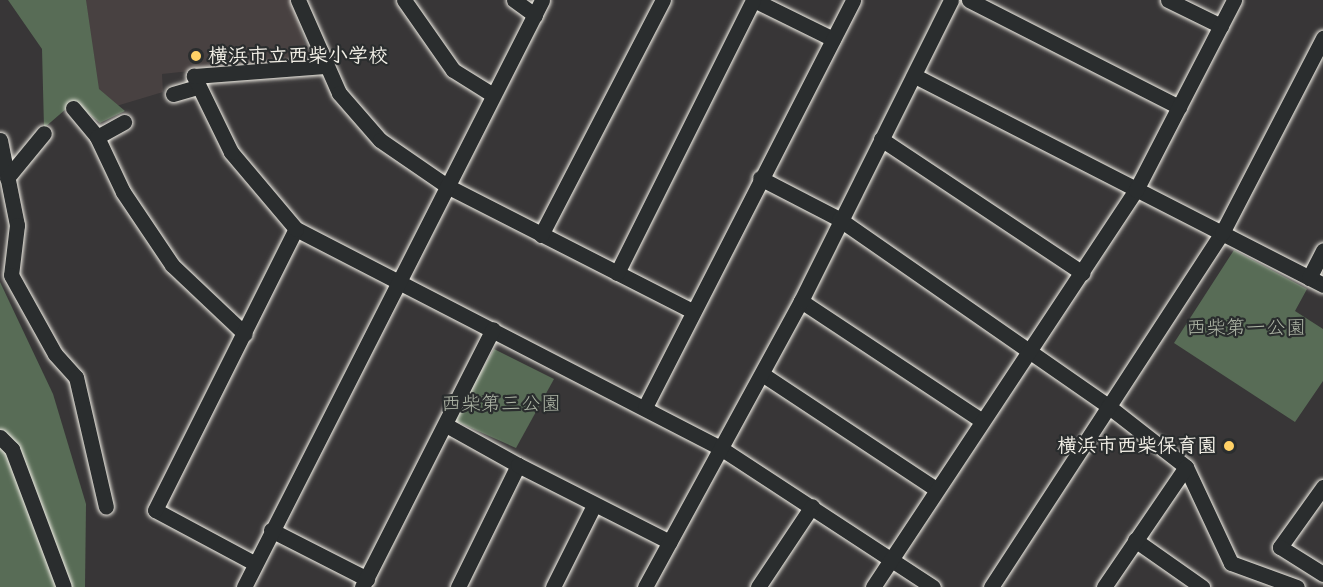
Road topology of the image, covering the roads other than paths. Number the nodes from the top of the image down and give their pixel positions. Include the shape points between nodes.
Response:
1 (298, 0) edge
2 (404, 0) edge
3 (514, 0) edge
4 (542, 0) edge
5 (663, 0) edge
6 (753, 0) edge
7 (853, 0) edge
8 (951, 0) edge
9 (969, 0) edge
10 (1168, 0) edge
11 (1234, 0) edge
12 (535, 15) junction
13 (1221, 26) junction
14 (1323, 38) edge
15 (833, 39) junction
16 (325, 66) junction
17 (916, 77) junction
18 (198, 87) junction
19 (173, 94) dead end
20 (493, 95) junction
21 (1179, 107) junction
22 (73, 108) dead end
23 (124, 122) dead end
24 (44, 133) dead end
25 (97, 137) junction
26 (881, 139) junction
27 (0, 140) edge
28 (7, 178) junction
29 (760, 178) junction
30 (447, 186) junction
31 (1136, 190) junction
32 (839, 219) junction
33 (296, 230) junction
34 (1222, 233) junction
35 (541, 235) junction
36 (1323, 250) edge
37 (617, 273) junction
38 (1083, 273) junction
39 (1309, 278) junction
40 (397, 284) junction
41 (1323, 285) edge
42 (801, 301) junction
43 (692, 311) junction
44 (493, 330) junction
45 (245, 334) junction
46 (1031, 348) junction
47 (762, 374) junction
48 (1108, 406) junction
49 (645, 407) junction
50 (982, 421) junction
51 (446, 425) junction
52 (0, 437) edge
53 (722, 449) junction
54 (518, 465) junction
55 (1186, 467) junction
56 (1323, 487) edge
57 (936, 489) junction
58 (594, 505) junction
59 (812, 506) junction
60 (106, 507) dead end
61 (271, 530) junction
62 (1135, 540) junction
63 (670, 542) junction
64 (891, 560) junction
65 (254, 563) junction
66 (1323, 573) edge
67 (364, 583) edge
68 (64, 587) edge
69 (244, 587) edge
70 (458, 587) edge
71 (553, 587) edge
72 (645, 587) edge
73 (758, 587) edge
74 (873, 587) edge
75 (933, 587) edge
76 (991, 587) edge
77 (1104, 587) edge
78 (1202, 587) edge
79 (1297, 587) edge

1 - 16 street
2 - 20 street via 453,70
3 - 12 street
4 - 12 street
5 - 35 street
6 - 15 street
6 - 37 street
7 - 15 street
8 - 17 street
9 - 21 street
10 - 13 street
11 - 13 street
12 - 20 street
13 - 21 street
14 - 34 street
15 - 29 street
16 - 18 street via 194,76
16 - 30 street via 339,93 380,140
17 - 26 street
17 - 31 street
18 - 19 street
18 - 33 street via 231,152
20 - 30 street
21 - 31 street
22 - 25 street
23 - 25 street
24 - 28 street
25 - 45 street via 123,192 172,265
26 - 32 street
26 - 38 street
27 - 28 street
28 - 60 street via 17,225 11,275 55,354 76,377
29 - 32 street
29 - 43 street
30 - 35 street
30 - 40 street
31 - 34 street
31 - 38 street
32 - 42 street
32 - 46 street
33 - 40 street
33 - 45 street
34 - 39 street
34 - 48 street
35 - 37 street
36 - 39 street
37 - 43 street
38 - 46 street
39 - 41 street
40 - 44 street
40 - 61 street
42 - 47 street
42 - 50 street
43 - 49 street
44 - 49 street
44 - 51 street
45 - 65 street via 155,510
46 - 48 street
46 - 50 street
47 - 53 street
47 - 57 street
48 - 55 street
48 - 76 street
49 - 53 street
50 - 57 street
51 - 54 street
51 - 67 street
52 - 68 street via 12,449
53 - 59 street
53 - 63 street
54 - 58 street
54 - 70 street
55 - 62 street
55 - 79 street via 1231,563
56 - 66 street via 1280,547
57 - 64 street
58 - 63 street
58 - 71 street
59 - 64 street
59 - 73 street
61 - 65 street
61 - 67 street
62 - 77 street
62 - 78 street
63 - 72 street
64 - 74 street
64 - 75 street
65 - 69 street

